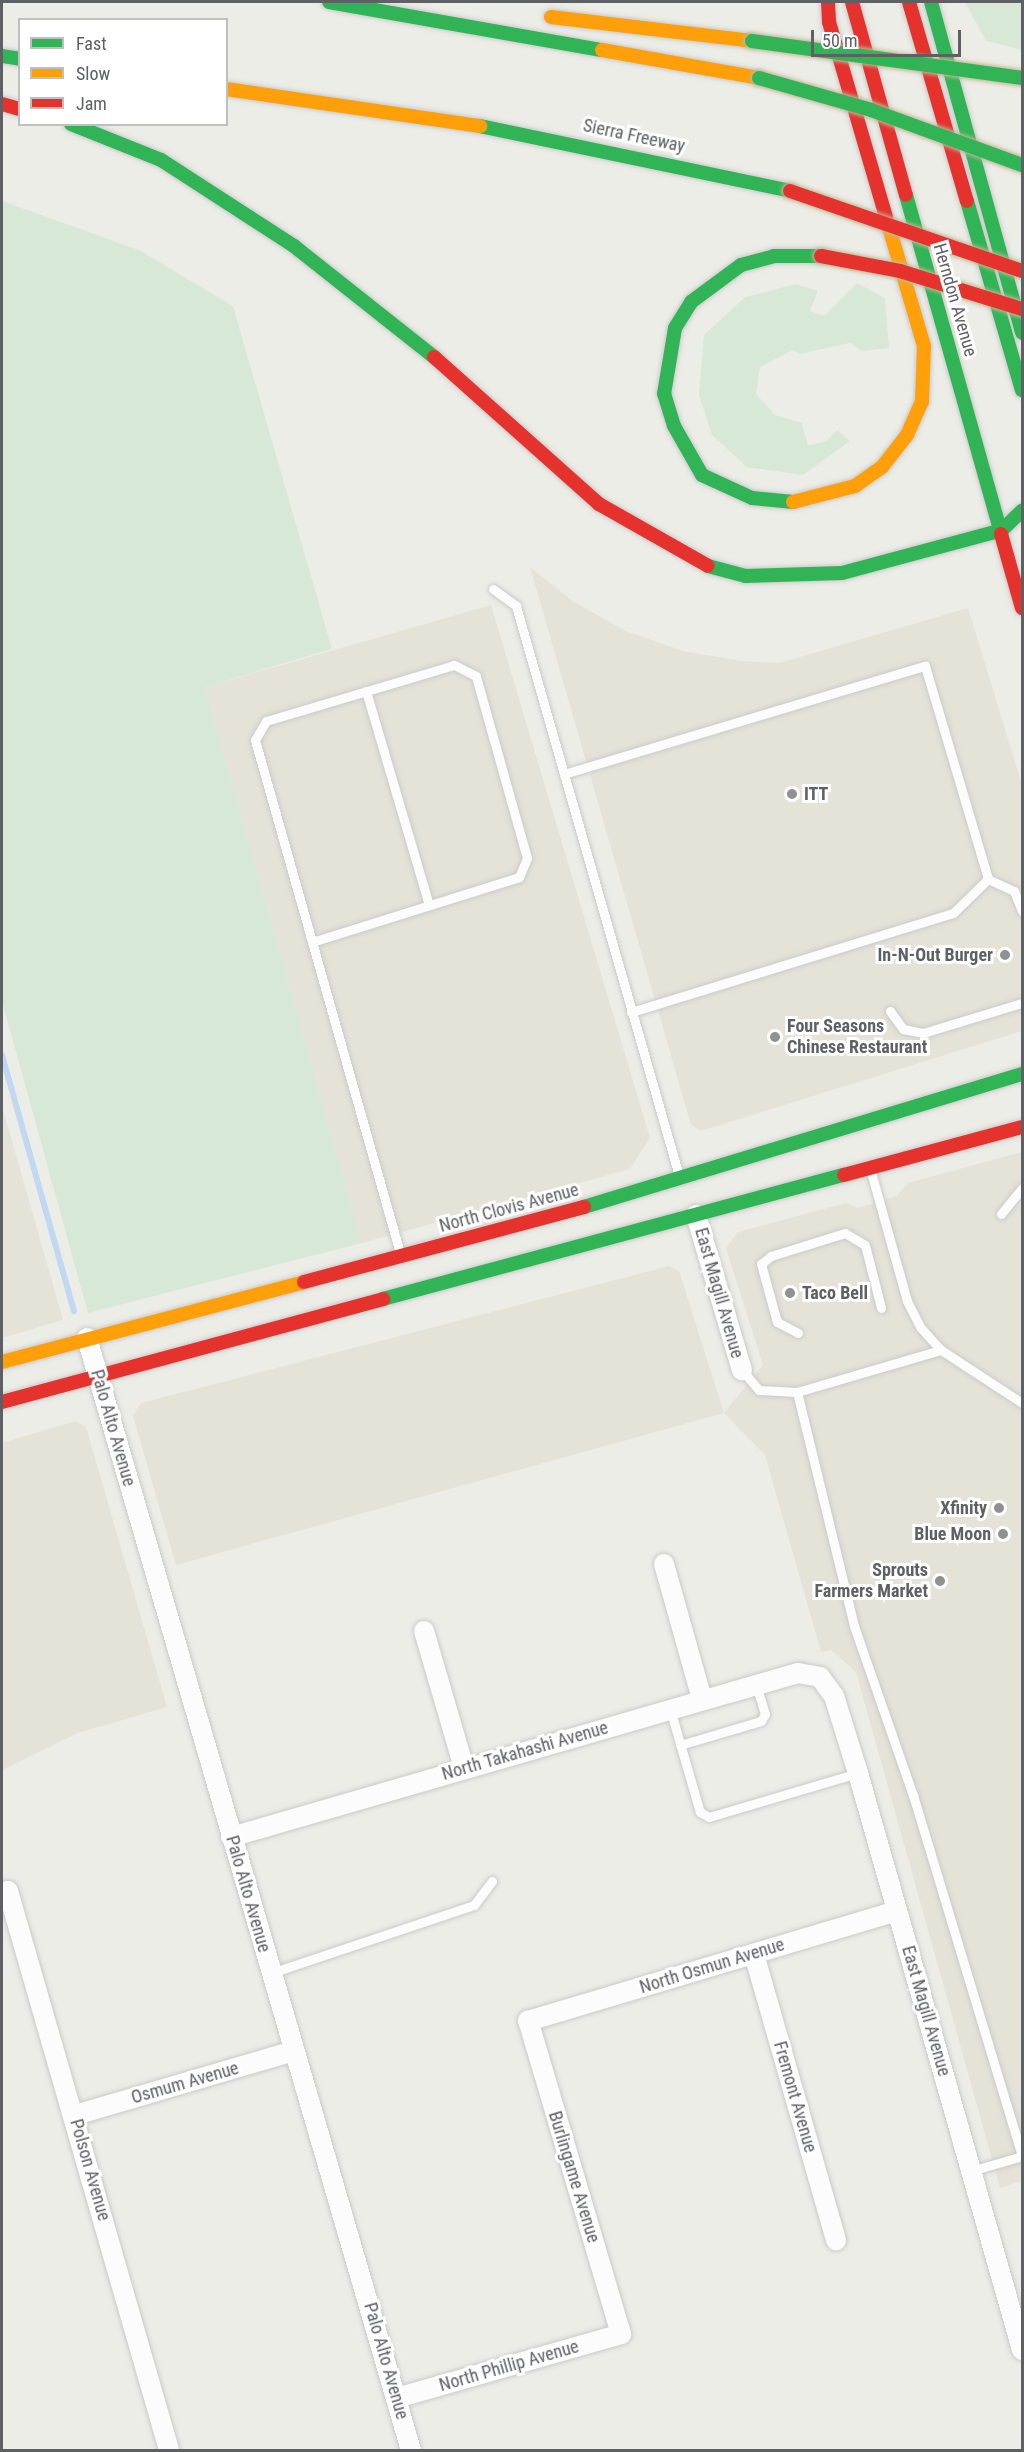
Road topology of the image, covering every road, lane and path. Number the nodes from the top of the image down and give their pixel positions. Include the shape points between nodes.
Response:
1 (329, 2) edge
2 (828, 2) edge
3 (852, 2) edge
4 (909, 2) edge
5 (931, 2) edge
6 (360, 6) junction
7 (475, 11) dead end
8 (532, 15) dead end
9 (2, 56) edge
10 (18, 59) edge
11 (1023, 78) edge
12 (228, 89) edge
13 (2, 104) edge
14 (18, 108) edge
15 (76, 126) edge
16 (1023, 165) edge
17 (1023, 271) edge
18 (1023, 309) edge
19 (1023, 333) edge
20 (1023, 390) edge
21 (1023, 511) edge
22 (1002, 530) junction
23 (493, 589) dead end
24 (1023, 608) edge
25 (366, 691) junction
26 (564, 774) junction
27 (988, 879) junction
28 (429, 905) junction
29 (1023, 911) edge
30 (312, 942) junction
31 (1023, 1003) edge
32 (890, 1011) dead end
33 (631, 1012) junction
34 (1023, 1074) edge
35 (908, 1108) junction
36 (1023, 1127) edge
37 (830, 1150) dead end
38 (871, 1170) junction
39 (680, 1181) junction
40 (1023, 1188) edge
41 (705, 1195) dead end
42 (1001, 1214) dead end
43 (696, 1215) junction
44 (401, 1255) junction
45 (881, 1308) dead end
46 (798, 1333) dead end
47 (87, 1338) junction
48 (941, 1350) junction
49 (2, 1362) edge
50 (742, 1370) joint
51 (98, 1373) junction
52 (797, 1392) junction
53 (2, 1402) edge
54 (1023, 1403) edge
55 (664, 1564) dead end
56 (424, 1631) dead end
57 (820, 1677) joint
58 (756, 1684) junction
59 (702, 1700) junction
60 (670, 1709) junction
61 (680, 1745) junction
62 (464, 1768) junction
63 (858, 1773) junction
64 (231, 1837) junction
65 (492, 1881) dead end
66 (5, 1892) edge
67 (897, 1911) junction
68 (754, 1953) junction
69 (271, 1973) junction
70 (528, 2021) joint
71 (294, 2051) junction
72 (75, 2115) junction
73 (1021, 2157) edge
74 (971, 2172) junction
75 (836, 2240) dead end
76 (621, 2334) joint
77 (1021, 2337) edge
78 (397, 2398) junction
79 (169, 2451) edge
80 (411, 2451) edge

1 - 6 main road
2 - 18 main road, bridge via 829,22 924,346 922,402 907,435 882,467 855,486 803,503 752,498 702,475 674,426 664,394 675,328 691,302 741,265 774,256 820,256 900,271
3 - 22 main road, Herndon Avenue
4 - 20 main road
5 - 19 main road
6 - 7 main road
6 - 16 main road, bridge via 759,78 871,110
8 - 11 main road, bridge
9 - 10 main road
12 - 17 main road, Sierra Freeway, bridge via 530,133 790,191
13 - 14 main road
15 - 22 main road via 161,160 294,246 436,359 599,504 695,563 746,576 842,573
21 - 22 main road
22 - 24 main road, Herndon Avenue
23 - 26 lane via 516,606
25 - 28 lane
25 - 28 lane via 454,664 476,676 527,858 519,877
25 - 30 lane via 266,721 255,740
26 - 27 lane via 925,666
26 - 33 lane
27 - 29 lane via 1014,891
27 - 33 lane via 953,913
28 - 30 lane
30 - 44 lane
31 - 32 lane via 923,1034 903,1029
33 - 39 lane
34 - 35 main road, North Clovis Avenue
35 - 37 main road
35 - 39 main road, North Clovis Avenue
36 - 38 main road
38 - 43 main road
38 - 48 lane via 907,1301
39 - 44 main road, North Clovis Avenue
40 - 42 lane
41 - 43 main road via 697,1204
43 - 50 street, East Magill Avenue
43 - 51 main road
44 - 47 main road, North Clovis Avenue
45 - 46 lane via 865,1245 845,1233 771,1256 762,1264 777,1322
47 - 49 main road, North Clovis Avenue
47 - 51 street, Palo Alto Avenue
48 - 52 lane
48 - 54 lane
50 - 52 lane via 759,1390
51 - 53 main road
51 - 64 street, Palo Alto Avenue
52 - 73 lane via 854,1626 914,1795
55 - 59 street
56 - 62 street
57 - 58 street, North Takahashi Avenue via 798,1673
57 - 63 street, East Magill Avenue via 834,1696
58 - 59 street, North Takahashi Avenue
58 - 61 lane via 765,1714 761,1721
59 - 60 street, North Takahashi Avenue
60 - 61 lane
60 - 62 street, North Takahashi Avenue
61 - 63 lane via 700,1812 709,1818
62 - 64 street, North Takahashi Avenue
63 - 67 street, East Magill Avenue
64 - 69 street, Palo Alto Avenue
65 - 69 lane via 474,1905
66 - 72 street, Polson Avenue
67 - 68 street, North Osmun Avenue
67 - 74 street, East Magill Avenue
68 - 70 street, North Osmun Avenue
68 - 75 street, Fremont Avenue
69 - 71 street, Palo Alto Avenue
70 - 76 street, Burlingame Avenue
71 - 72 street, Osmum Avenue
71 - 78 street, Palo Alto Avenue
72 - 79 street, Polson Avenue
73 - 74 lane
74 - 77 street, East Magill Avenue
76 - 78 street, North Phillip Avenue
78 - 80 street, Palo Alto Avenue

